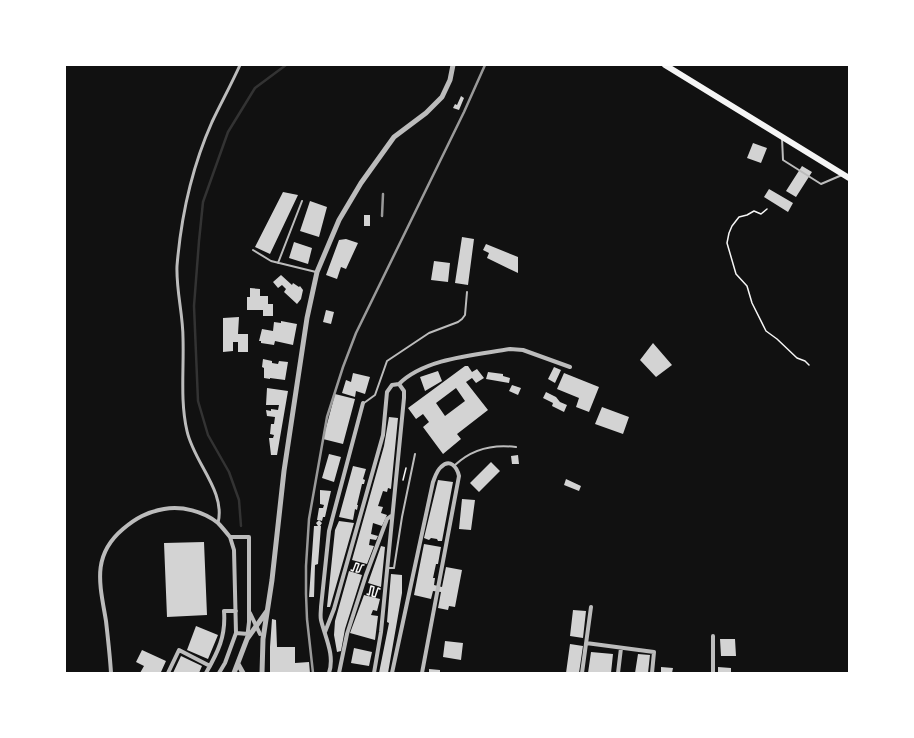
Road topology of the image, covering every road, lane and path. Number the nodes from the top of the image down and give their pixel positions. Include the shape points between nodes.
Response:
1 (240, 65) edge
2 (453, 65) edge
3 (665, 65) edge
4 (782, 137) junction
5 (846, 176) edge
6 (302, 201) dead end
7 (767, 209) dead end
8 (253, 250) dead end
9 (278, 263) junction
10 (317, 272) junction
11 (467, 292) dead end
12 (809, 366) dead end
13 (570, 367) dead end
14 (400, 384) junction
15 (363, 403) joint
16 (516, 447) dead end
17 (415, 454) dead end
18 (455, 465) junction
19 (392, 516) junction
20 (218, 524) junction
21 (230, 537) junction
22 (348, 561) junction
23 (387, 568) junction
24 (366, 575) junction
25 (363, 584) junction
26 (384, 599) junction
27 (591, 607) dead end
28 (249, 610) junction
29 (267, 610) junction
30 (236, 611) junction
31 (256, 627) junction
32 (325, 632) junction
33 (236, 633) junction
34 (248, 636) junction
35 (713, 636) dead end
36 (262, 637) junction
37 (586, 642) junction
38 (621, 648) junction
39 (238, 664) junction
40 (210, 666) junction
41 (111, 673) edge
42 (168, 673) edge
43 (206, 673) edge
44 (219, 673) edge
45 (234, 673) edge
46 (243, 673) edge
47 (262, 673) edge
48 (329, 673) edge
49 (339, 673) edge
50 (374, 673) edge
51 (392, 673) edge
52 (422, 673) edge
53 (582, 673) edge
54 (618, 673) edge
55 (652, 673) edge
56 (713, 673) edge

1 - 20 street via 212,123 188,189 177,267 187,432 218,497 221,513
2 - 10 street via 450,80 442,97 394,138 361,183 339,220
3 - 4 main road
4 - 5 main road
4 - 5 lane via 783,160 821,184
6 - 9 lane
7 - 12 path via 761,214 754,211 739,216 732,226 727,243 732,262 736,274 747,286 752,303 766,331
8 - 9 lane
9 - 10 lane
10 - 29 street via 307,318 285,464
11 - 15 lane via 462,319 429,333 387,361 375,395
13 - 14 street via 523,350 510,349 436,363 416,372
14 - 19 street via 404,398
14 - 22 street via 392,385 387,392 383,435
15 - 32 street via 329,531 321,607
16 - 18 lane via 483,448 467,455
17 - 23 lane via 394,568
18 - 51 street via 450,463 442,466 433,482
18 - 52 street via 459,476
19 - 23 street
19 - 24 street via 387,519
20 - 21 street
20 - 41 street via 190,509 168,508 142,515 132,521 110,543 105,551 99,574 110,646
21 - 28 street via 249,537
21 - 30 street via 234,550
22 - 24 path via 353,562 351,570 354,571 356,563 359,564 356,572 364,565 362,574
22 - 32 street
23 - 26 street
24 - 25 street
25 - 26 path via 368,585 366,594 369,595 371,586 374,587 372,596 375,596 378,588 378,597
25 - 49 street via 347,634
26 - 50 street
27 - 37 street
28 - 31 street
28 - 34 street
29 - 31 street
29 - 36 street
30 - 33 street
30 - 40 street via 224,611 224,632
31 - 34 street
31 - 36 street
32 - 48 street via 331,662
33 - 34 street
33 - 44 street
34 - 36 street via 256,634
34 - 39 street
35 - 56 street
36 - 47 street
37 - 38 street
37 - 53 street
38 - 54 street
38 - 55 street via 654,652
39 - 45 street
39 - 46 street
40 - 42 street via 179,650
40 - 43 street

